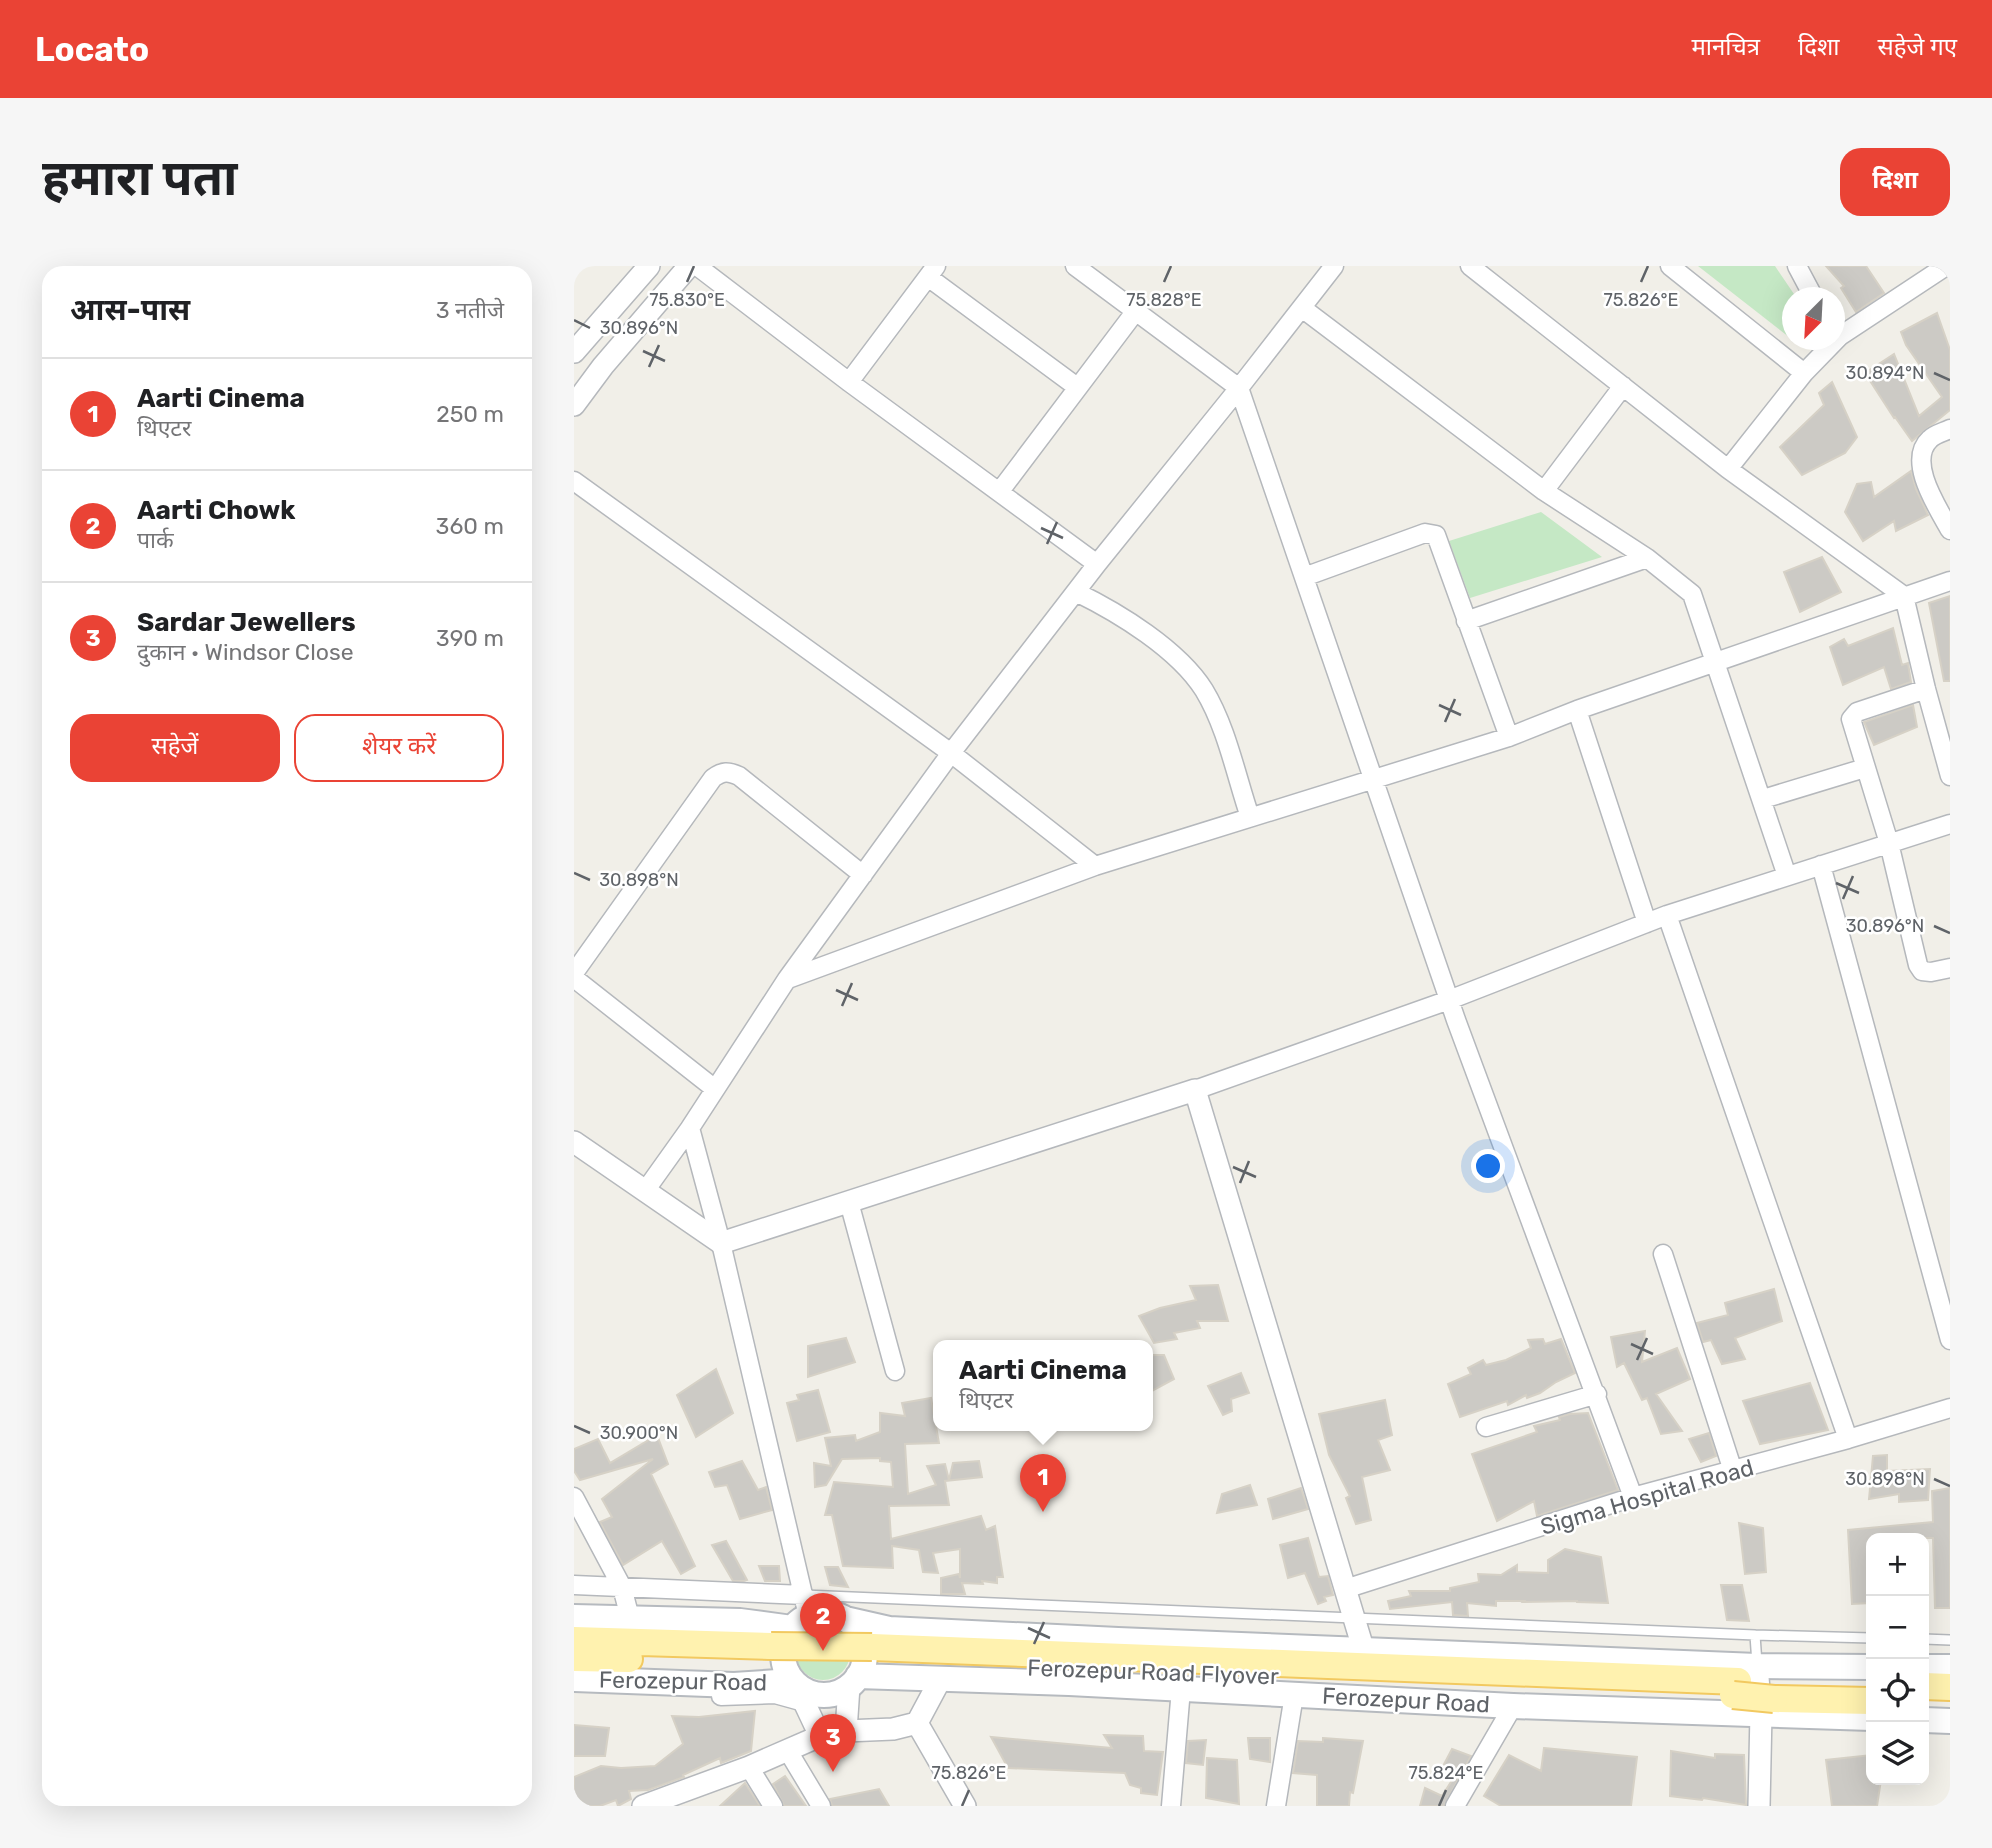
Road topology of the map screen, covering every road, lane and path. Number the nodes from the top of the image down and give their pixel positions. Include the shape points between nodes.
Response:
1 (649, 266) edge
2 (689, 266) edge
3 (697, 266) edge
4 (1075, 266) edge
5 (1670, 266) edge
6 (1797, 266) edge
7 (1946, 266) edge
8 (1329, 268) edge
9 (1479, 269) edge
10 (932, 271) edge
11 (1808, 287) edge
12 (1302, 308) junction
13 (1135, 312) junction
14 (1845, 327) edge
15 (576, 346) edge
16 (1823, 350) edge
17 (603, 366) junction
18 (1804, 373) junction
19 (849, 382) junction
20 (1623, 386) junction
21 (1077, 387) junction
22 (1239, 388) junction
23 (574, 405) edge
24 (1950, 429) edge
25 (1728, 469) junction
26 (574, 481) edge
27 (1000, 491) junction
28 (1544, 491) junction
29 (1950, 530) edge
30 (1647, 558) junction
31 (1097, 564) junction
32 (1304, 577) junction
33 (1950, 581) edge
34 (1076, 592) junction
35 (1904, 596) junction
36 (1466, 621) junction
37 (1714, 662) junction
38 (1926, 688) junction
39 (1577, 710) junction
40 (1943, 720) edge
41 (1509, 737) junction
42 (951, 753) junction
43 (1866, 768) junction
44 (1950, 776) edge
45 (1374, 778) junction
46 (1763, 799) junction
47 (1250, 817) junction
48 (1950, 824) edge
49 (1889, 843) junction
50 (1821, 865) junction
51 (1095, 866) junction
52 (863, 875) junction
53 (1787, 876) junction
54 (1667, 915) junction
55 (1647, 923) junction
56 (1950, 968) edge
57 (574, 976) edge
58 (787, 979) junction
59 (1450, 1000) junction
60 (715, 1089) junction
61 (1195, 1090) junction
62 (690, 1128) junction
63 (574, 1142) edge
64 (645, 1191) junction
65 (849, 1202) junction
66 (721, 1243) junction
67 (1663, 1254) dead end
68 (1950, 1339) edge
69 (895, 1371) dead end
70 (1597, 1394) junction
71 (1950, 1408) edge
72 (1486, 1427) dead end
73 (1848, 1439) junction
74 (1733, 1471) junction
75 (574, 1497) edge
76 (1633, 1497) junction
77 (574, 1585) edge
78 (622, 1587) junction
79 (1345, 1590) junction
80 (801, 1613) junction
81 (574, 1617) edge
82 (630, 1618) junction
83 (845, 1619) junction
84 (1353, 1619) junction
85 (1755, 1636) junction
86 (1866, 1638) edge
87 (1929, 1639) edge
88 (574, 1640) edge
89 (1950, 1640) edge
90 (771, 1646) joint
91 (1363, 1648) junction
92 (574, 1658) edge
93 (1929, 1667) edge
94 (1950, 1667) edge
95 (1866, 1668) edge
96 (574, 1679) edge
97 (940, 1680) junction
98 (853, 1681) junction
99 (1743, 1681) junction
100 (1866, 1686) edge
101 (1929, 1686) edge
102 (1950, 1687) edge
103 (1181, 1689) junction
104 (574, 1690) edge
105 (800, 1690) junction
106 (1294, 1695) junction
107 (1771, 1698) junction
108 (1866, 1701) edge
109 (1929, 1703) edge
110 (1950, 1703) edge
111 (1513, 1706) junction
112 (1866, 1717) edge
113 (1929, 1720) edge
114 (1950, 1721) edge
115 (917, 1723) junction
116 (846, 1731) junction
117 (820, 1736) junction
118 (788, 1751) junction
119 (749, 1767) junction
120 (645, 1806) edge
121 (773, 1806) edge
122 (821, 1806) edge
123 (965, 1806) edge
124 (1171, 1806) edge
125 (1276, 1806) edge
126 (1455, 1806) edge
127 (1759, 1806) edge

1 - 15 street
2 - 17 street
3 - 19 street
4 - 13 street
5 - 18 street
6 - 11 street
7 - 14 street
8 - 12 street
9 - 20 street
10 - 19 street
10 - 21 street
12 - 22 street
12 - 28 street
13 - 21 street
13 - 22 street
15 - 17 street
16 - 18 street
17 - 23 street
18 - 25 street
19 - 27 street
20 - 25 street
20 - 28 street
21 - 27 street
22 - 31 street
22 - 32 street
24 - 29 street via 1930,439 1922,453 1921,470
25 - 35 street
26 - 42 street
27 - 31 street
28 - 30 street
30 - 36 street
30 - 37 street via 1692,594
31 - 34 street
32 - 36 street via 1431,533 1438,539
32 - 45 street
33 - 35 street
34 - 42 street
34 - 47 street via 1163,647 1203,688 1216,713
35 - 37 street
35 - 38 street
36 - 41 street
37 - 39 street
37 - 46 street
38 - 40 street
38 - 43 street via 1853,715
39 - 41 street
39 - 55 street
40 - 44 street
41 - 45 street
42 - 51 street
42 - 52 street
43 - 46 street
43 - 49 street
45 - 47 street
45 - 59 street
46 - 53 street
47 - 51 street
48 - 49 street
49 - 50 street
49 - 56 street via 1918,965 1931,972
50 - 53 street
50 - 68 street
51 - 58 street
52 - 57 street via 738,776 720,773
52 - 58 street
53 - 54 street
54 - 55 street
54 - 73 street
55 - 59 street
57 - 60 street
58 - 60 street
59 - 61 street
59 - 70 street
60 - 62 street
61 - 65 street
61 - 79 street
62 - 64 street
62 - 66 street
63 - 64 street
64 - 66 street
65 - 66 street
65 - 69 street
66 - 80 street
67 - 74 street
70 - 72 street
70 - 76 street
71 - 73 street, Sigma Hospital Road
73 - 74 street, Sigma Hospital Road
74 - 76 street, Sigma Hospital Road
75 - 78 street
76 - 79 street, Sigma Hospital Road
77 - 78 street
78 - 80 street
78 - 82 street
79 - 84 street
80 - 82 main road via 740,1621
80 - 83 main road, Ferozepur Road
80 - 84 lane
80 - 105 main road via 783,1647 786,1671
81 - 82 main road
83 - 91 main road, Ferozepur Road via 889,1629
83 - 98 main road via 861,1637 864,1650
84 - 85 lane
84 - 91 street
85 - 86 lane
85 - 99 lane
87 - 89 lane
88 - 90 main road, Ferozepur Road
90 - 99 main road, Ferozepur Road Flyover, bridge
91 - 99 main road, Ferozepur Road
92 - 99 main road, Ferozepur Road Flyover
93 - 94 main road
95 - 99 main road, Ferozepur Road
96 - 105 main road, Ferozepur Road
97 - 98 main road, Ferozepur Road
97 - 103 main road, Ferozepur Road
97 - 115 street
98 - 105 main road, Ferozepur Road via 826,1695
98 - 116 street
99 - 107 main road, Ferozepur Road, bridge
100 - 107 main road
101 - 102 main road
103 - 106 main road, Ferozepur Road
103 - 124 street
104 - 105 street via 746,1697
105 - 117 street
106 - 111 main road, Ferozepur Road
106 - 125 street
107 - 108 main road
107 - 111 main road, Ferozepur Road
107 - 112 main road, Ferozepur Road
107 - 127 street
109 - 110 main road
111 - 126 street
113 - 114 main road
115 - 116 street
115 - 123 street
116 - 117 street
117 - 118 street
118 - 119 street
118 - 122 street
119 - 120 street
119 - 121 street

